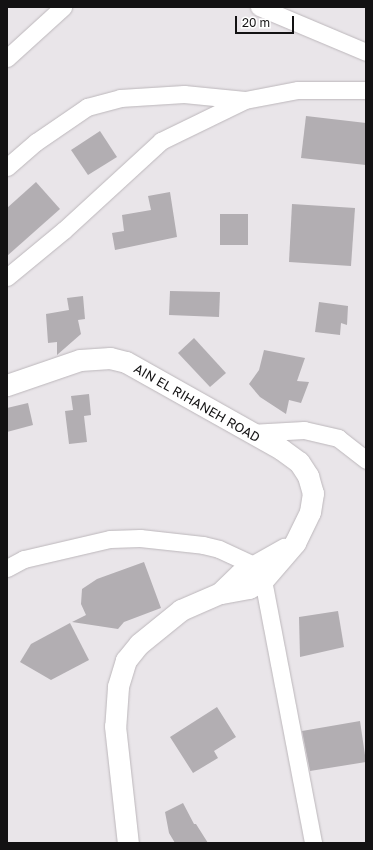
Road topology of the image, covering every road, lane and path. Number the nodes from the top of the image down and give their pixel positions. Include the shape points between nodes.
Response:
1 (63, 7) edge
2 (259, 7) edge
3 (366, 52) edge
4 (7, 58) edge
5 (366, 90) edge
6 (245, 100) junction
7 (7, 167) edge
8 (7, 276) edge
9 (7, 385) edge
10 (250, 433) junction
11 (366, 460) edge
12 (7, 568) edge
13 (251, 577) junction
14 (128, 843) edge
15 (313, 843) edge

1 - 4 street
2 - 3 street
5 - 6 street via 298,90
6 - 7 street via 184,94 113,100 87,107 36,142
6 - 8 street via 161,141 64,230
9 - 10 street, AIN EL RIHANEH ROAD via 80,360 110,358 126,362
10 - 11 street via 304,430 338,438
10 - 13 street, AIN EL RIHANEH ROAD via 293,458 308,476 313,493 310,512 295,543
12 - 13 street via 24,560 110,539 140,538 219,549
13 - 14 street via 181,610 139,644 126,660 118,687 115,726
13 - 15 street via 267,607

